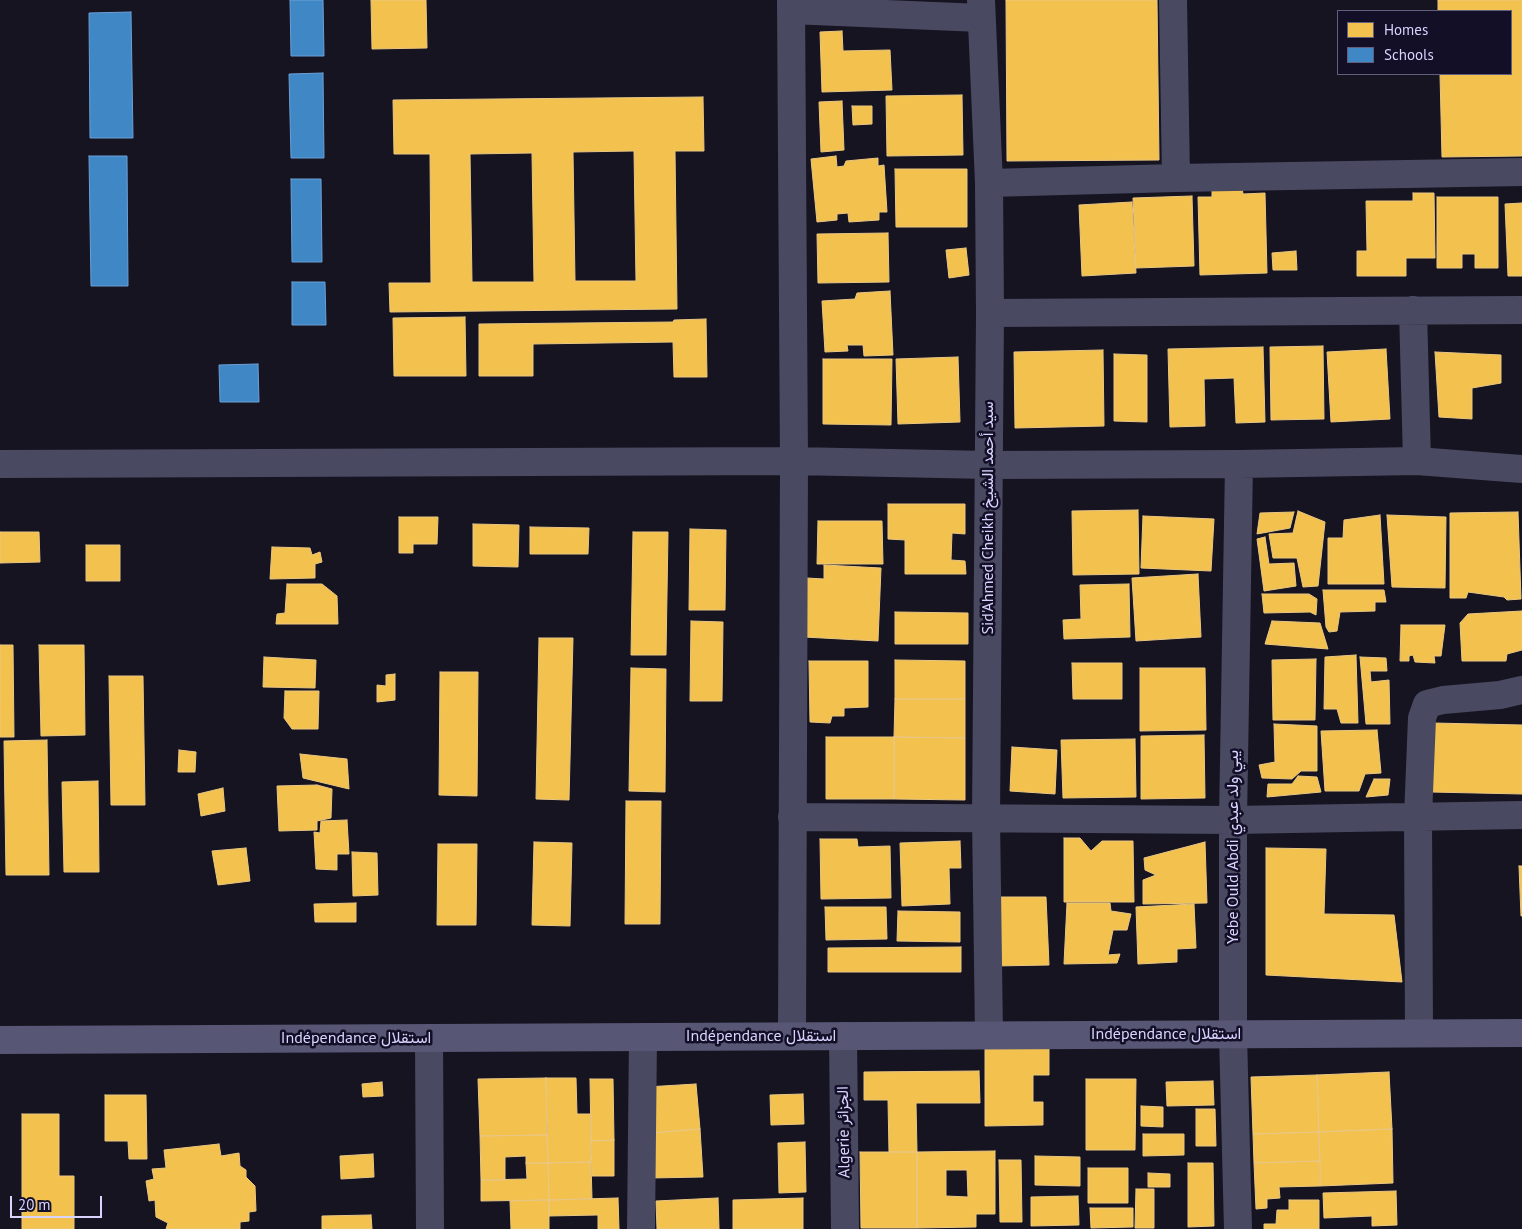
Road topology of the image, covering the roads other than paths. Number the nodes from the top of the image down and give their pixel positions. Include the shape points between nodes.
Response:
1 (1173, 0) edge
2 (791, 5) edge
3 (982, 9) edge
4 (1522, 172) edge
5 (1176, 178) junction
6 (989, 183) junction
7 (1413, 310) junction
8 (1522, 310) edge
9 (990, 313) junction
10 (794, 461) junction
11 (1417, 461) junction
12 (0, 464) edge
13 (1239, 464) junction
14 (989, 465) junction
15 (1522, 468) edge
16 (1522, 690) edge
17 (1522, 815) edge
18 (792, 817) junction
19 (1418, 817) junction
20 (986, 818) junction
21 (1232, 820) junction
22 (1419, 1033) junction
23 (1522, 1033) edge
24 (1233, 1034) junction
25 (792, 1036) junction
26 (843, 1036) junction
27 (989, 1036) junction
28 (643, 1037) junction
29 (429, 1038) junction
30 (0, 1040) edge
31 (430, 1229) edge
32 (642, 1229) edge
33 (845, 1229) edge
34 (1238, 1229) edge

1 - 5 street
2 - 3 street
2 - 10 street
3 - 6 street, Sid'Ahmed Cheikh سيد أحمد الشيخ
4 - 5 street
5 - 6 street
6 - 9 street, Sid'Ahmed Cheikh سيد أحمد الشيخ
7 - 8 street
7 - 9 street
7 - 11 street
9 - 14 street, Sid'Ahmed Cheikh سيد أحمد الشيخ
10 - 12 street
10 - 14 street
10 - 18 street
11 - 13 street
11 - 15 street
13 - 14 street
13 - 21 street, Yebe Ould Abdi يبي ولد عبدي
14 - 20 street, Sid'Ahmed Cheikh سيد أحمد الشيخ
16 - 19 street via 1427,704 1422,718
17 - 19 street
18 - 20 street
18 - 25 street
19 - 21 street
19 - 22 street
20 - 21 street
20 - 27 street, Sid'Ahmed Cheikh سيد أحمد الشيخ
21 - 24 street, Yebe Ould Abdi يبي ولد عبدي
22 - 23 street, Indépendance استقلال
22 - 24 street, Indépendance استقلال
24 - 27 street, Indépendance استقلال
24 - 34 street, Yebe Ould Abdi يبي ولد عبدي
25 - 26 street, Indépendance استقلال
25 - 28 street, Indépendance استقلال
26 - 27 street, Indépendance استقلال
26 - 33 street, Algerie الجزائر
28 - 29 street, Indépendance استقلال
28 - 32 street
29 - 30 street, Indépendance استقلال
29 - 31 street

